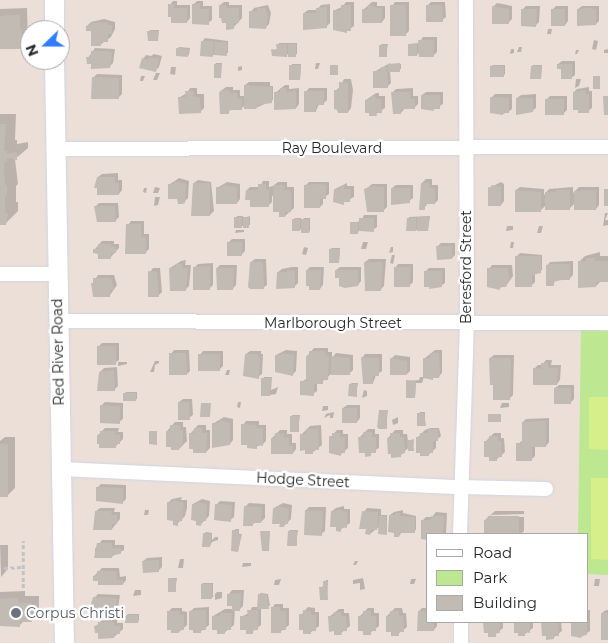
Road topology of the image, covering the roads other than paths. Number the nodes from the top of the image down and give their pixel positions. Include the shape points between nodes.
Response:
1 (54, 0) edge
2 (466, 0) edge
3 (54, 20) edge
4 (54, 70) edge
5 (608, 147) edge
6 (466, 148) junction
7 (55, 149) junction
8 (0, 274) edge
9 (56, 274) junction
10 (58, 322) junction
11 (467, 323) junction
12 (608, 323) edge
13 (60, 469) junction
14 (460, 487) junction
15 (546, 489) dead end
16 (460, 533) edge
17 (461, 623) edge
18 (64, 643) edge
19 (461, 643) edge

1 - 3 main road
2 - 6 street, Beresford Street
4 - 7 main road, Red River Road
5 - 6 street, Ray Boulevard
6 - 7 street, Ray Boulevard
6 - 11 street, Beresford Street
7 - 9 main road, Red River Road
8 - 9 street
9 - 10 main road, Red River Road
10 - 11 street, Marlborough Street
10 - 13 main road, Red River Road
11 - 12 street, Marlborough Street
11 - 14 street, Beresford Street
13 - 14 street, Hodge Street
13 - 18 main road, Red River Road
14 - 15 street, Hodge Street
14 - 16 street, Beresford Street
17 - 19 street

